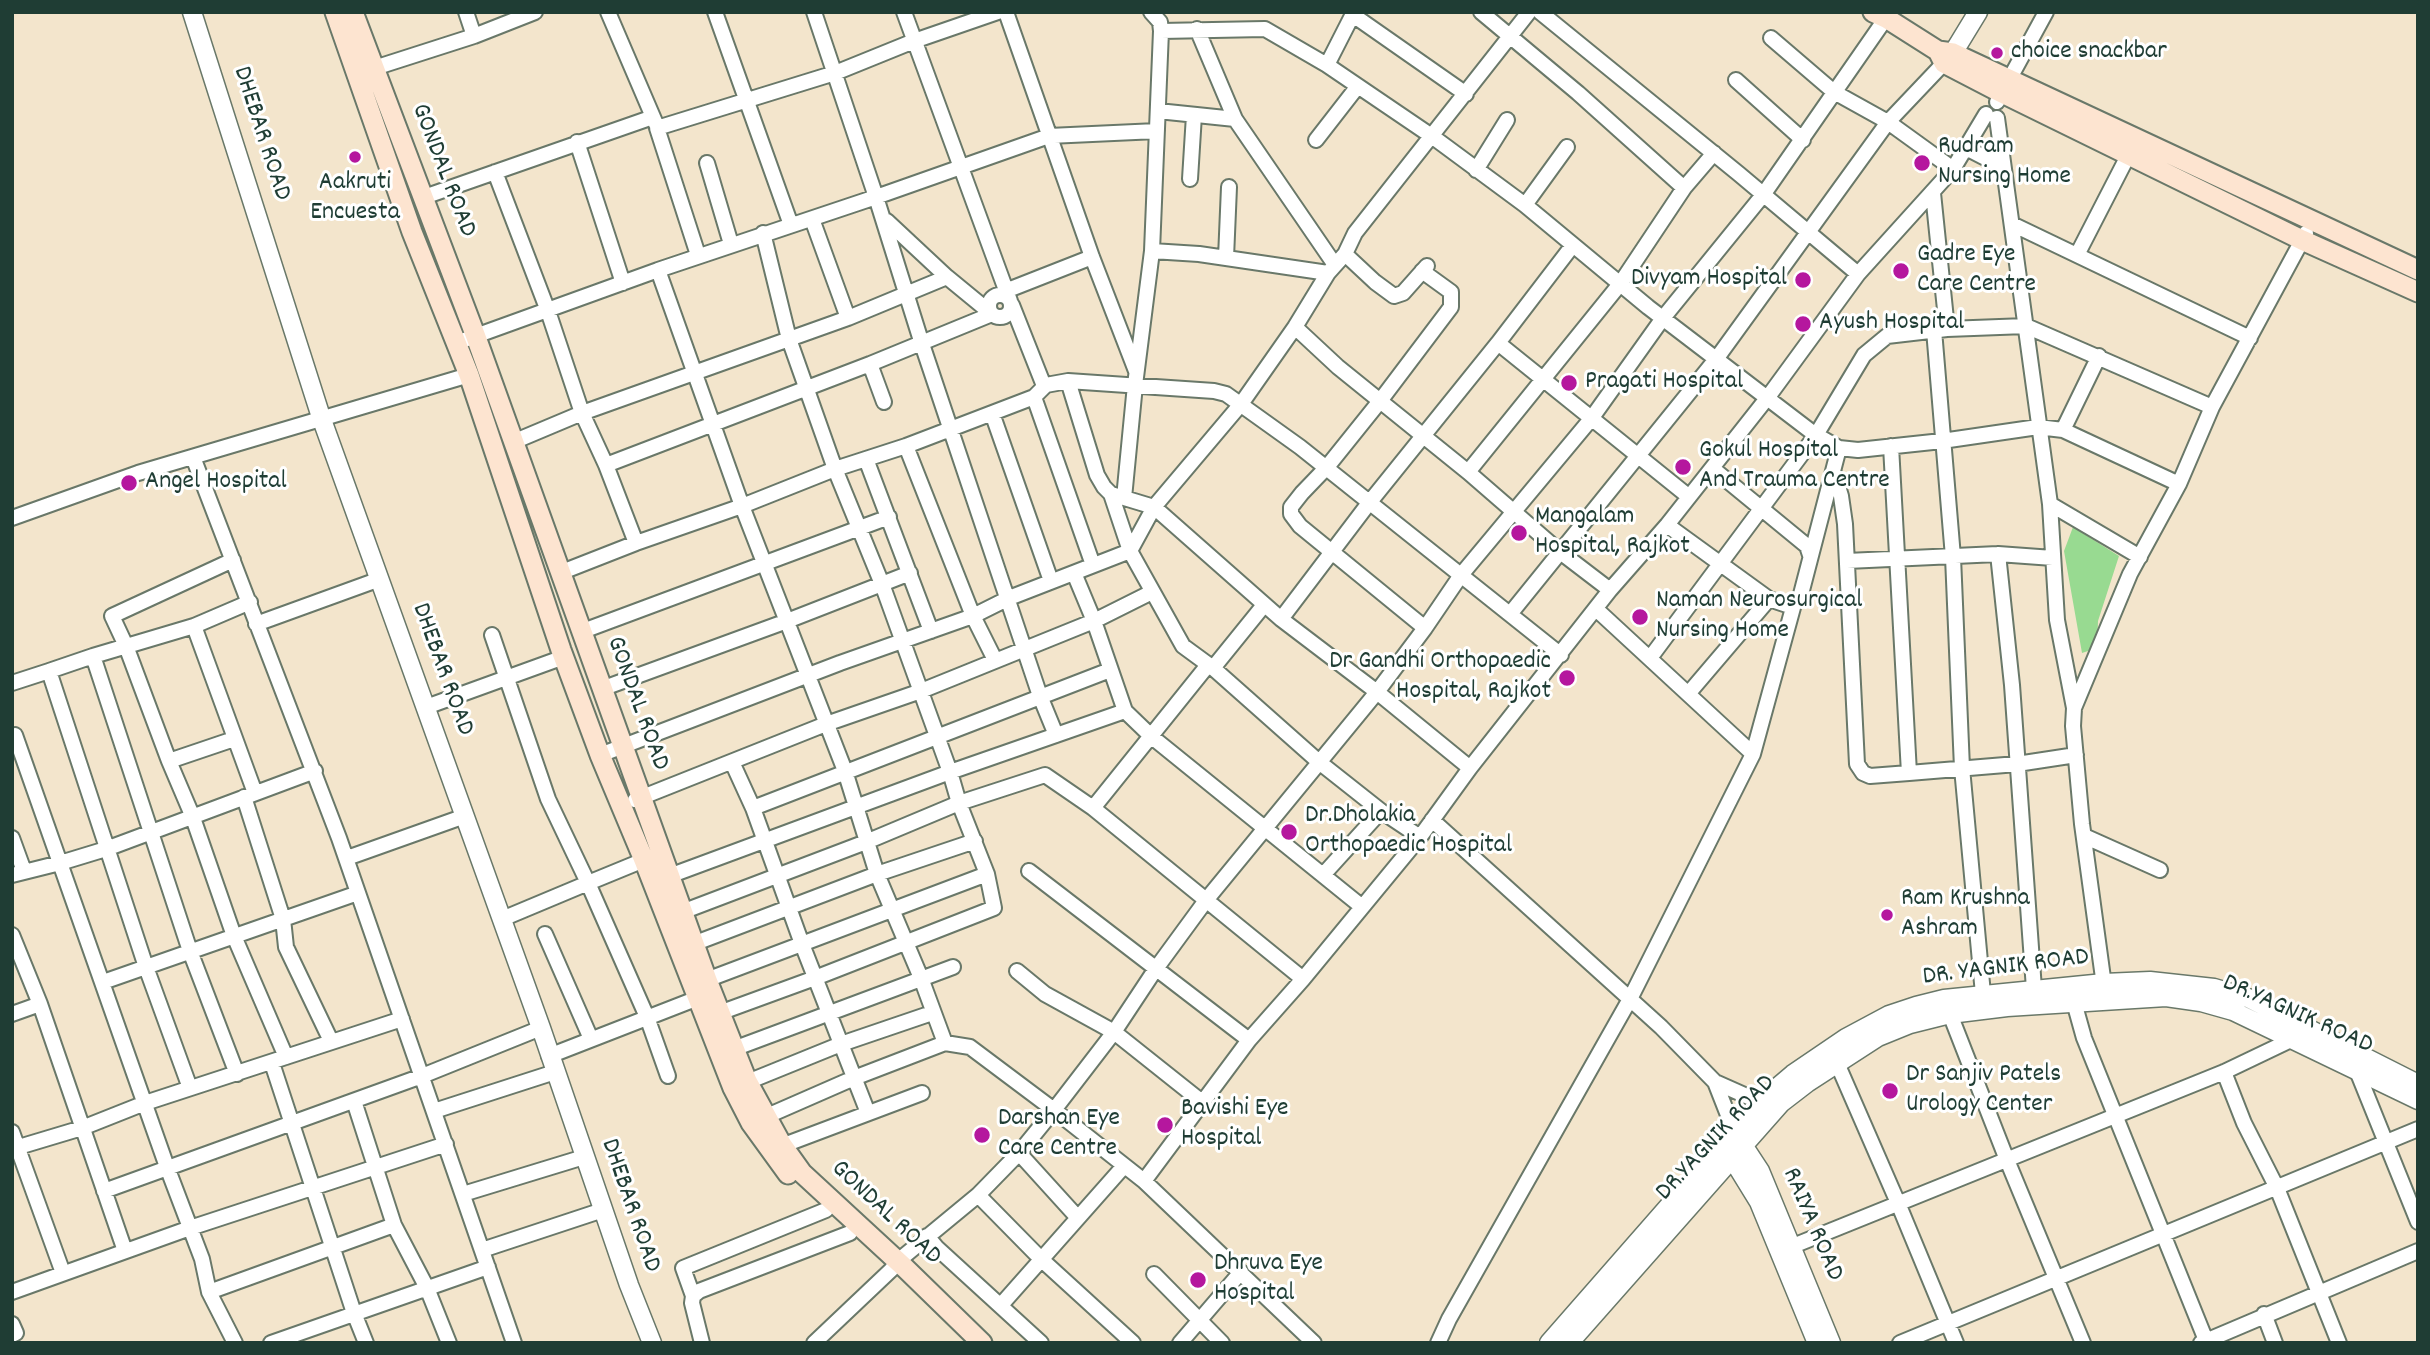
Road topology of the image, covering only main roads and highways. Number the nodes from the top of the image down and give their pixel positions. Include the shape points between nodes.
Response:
1 (335, 12) edge
2 (353, 12) edge
3 (1879, 15) edge
4 (365, 71) junction
5 (2132, 147) junction
6 (2418, 270) edge
7 (2418, 292) edge
8 (661, 879) junction
9 (776, 1148) junction
10 (894, 1266) junction
11 (963, 1343) edge
12 (982, 1343) edge

1 - 4 main road, GONDAL ROAD
2 - 4 main road, GONDAL ROAD
3 - 5 main road via 2003,91
4 - 8 main road, GONDAL ROAD via 424,197 477,337 624,745
4 - 8 main road, GONDAL ROAD via 412,232 469,375 564,657 644,860
5 - 6 main road
5 - 7 main road via 2302,240
8 - 9 main road, GONDAL ROAD via 699,988 740,1085
9 - 10 main road, GONDAL ROAD
9 - 10 main road, GONDAL ROAD via 799,1186
10 - 11 main road, GONDAL ROAD
10 - 12 main road, GONDAL ROAD

